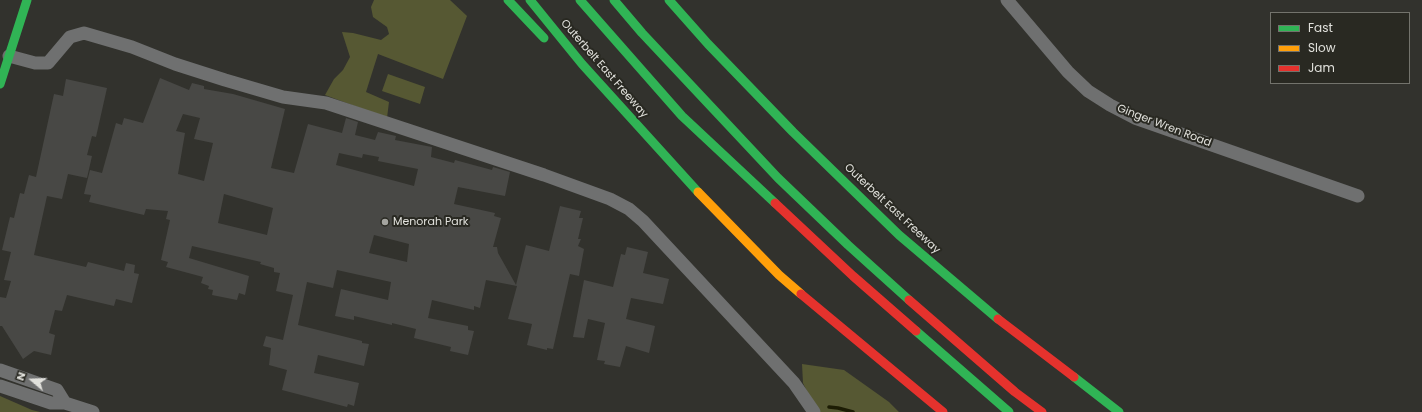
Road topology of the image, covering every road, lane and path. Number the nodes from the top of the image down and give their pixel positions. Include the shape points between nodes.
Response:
1 (27, 0) edge
2 (508, 0) edge
3 (530, 0) edge
4 (580, 0) edge
5 (614, 0) edge
6 (669, 0) edge
7 (1007, 0) edge
8 (549, 43) dead end
9 (9, 56) junction
10 (571, 66) dead end
11 (0, 84) edge
12 (701, 196) junction
13 (1358, 196) dead end
14 (0, 370) edge
15 (0, 386) edge
16 (65, 403) junction
17 (94, 412) edge
18 (814, 412) edge
19 (943, 412) edge
20 (1009, 412) edge
21 (1042, 412) edge
22 (1119, 412) edge

1 - 9 main road
2 - 8 main road
3 - 12 main road, Outerbelt East Freeway via 582,64
4 - 20 main road via 682,116 853,276
5 - 21 main road via 783,183 936,324
6 - 22 main road, Outerbelt East Freeway via 793,132 899,235 999,320
7 - 13 street, Ginger Wren Road via 1068,72 1110,105 1135,118
9 - 11 main road
9 - 18 street via 35,63 48,63 70,37 84,33 225,80 283,96 326,103 610,199 629,209 643,221 794,383
10 - 12 main road
12 - 19 main road, Outerbelt East Freeway via 779,275
14 - 16 street via 57,390
15 - 16 street via 51,404
16 - 17 street

